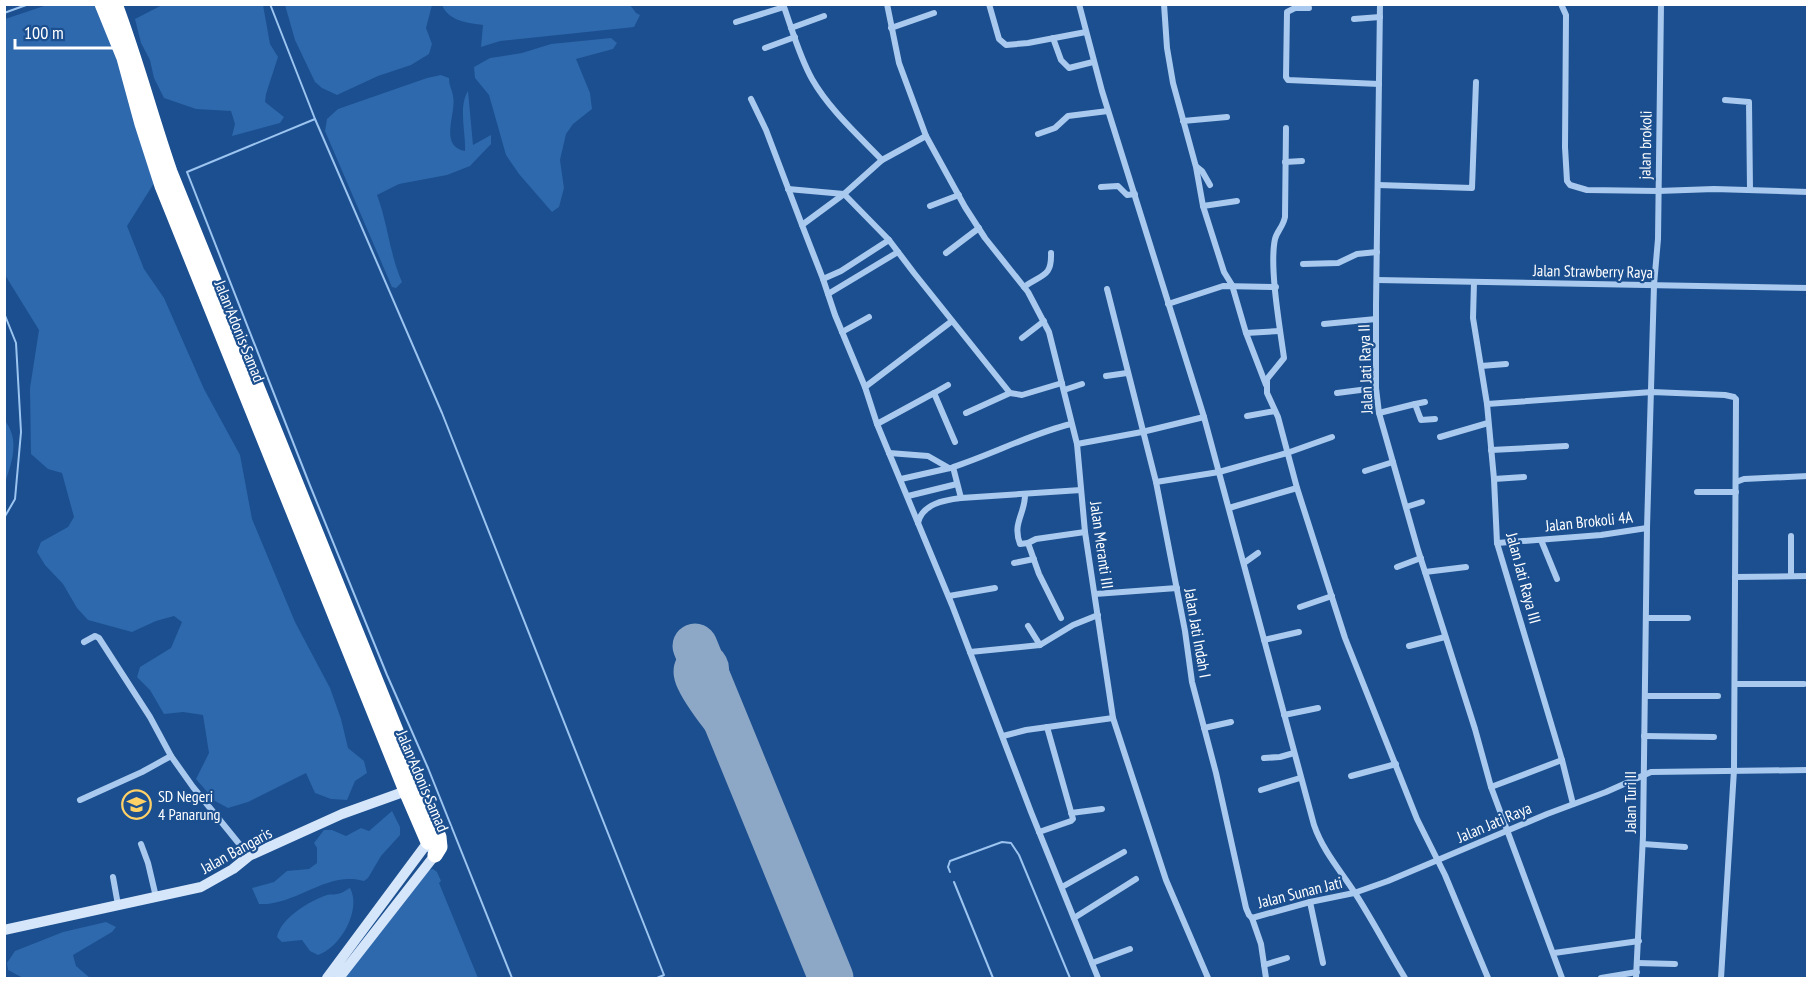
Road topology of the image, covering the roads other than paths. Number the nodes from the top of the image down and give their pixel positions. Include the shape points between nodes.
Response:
1 (102, 4) edge
2 (115, 4) edge
3 (887, 4) edge
4 (989, 4) edge
5 (1079, 4) edge
6 (1164, 4) edge
7 (1380, 4) edge
8 (1562, 4) edge
9 (1661, 4) edge
10 (783, 6) edge
11 (1309, 8) dead end
12 (934, 13) dead end
13 (824, 16) dead end
14 (1380, 17) junction
15 (1354, 19) dead end
16 (736, 22) dead end
17 (791, 28) junction
18 (891, 28) junction
19 (1086, 32) junction
20 (795, 37) junction
21 (1053, 39) junction
22 (765, 48) dead end
23 (1093, 62) junction
24 (1476, 81) dead end
25 (1379, 84) junction
26 (751, 99) dead end
27 (1725, 100) dead end
28 (144, 110) junction
29 (1108, 111) junction
30 (1227, 117) dead end
31 (1183, 121) junction
32 (1286, 128) dead end
33 (1038, 134) dead end
34 (926, 136) junction
35 (882, 160) junction
36 (1302, 161) dead end
37 (1285, 162) junction
38 (1196, 167) junction
39 (1210, 185) dead end
40 (1378, 185) junction
41 (1101, 187) dead end
42 (788, 189) junction
43 (1750, 190) junction
44 (1658, 191) junction
45 (1808, 192) edge
46 (844, 194) junction
47 (1135, 194) junction
48 (959, 195) junction
49 (1237, 201) dead end
50 (930, 206) dead end
51 (1203, 206) junction
52 (802, 225) junction
53 (979, 228) junction
54 (889, 240) junction
55 (898, 252) junction
56 (1377, 252) junction
57 (946, 253) dead end
58 (1051, 254) dead end
59 (1303, 264) dead end
60 (823, 279) junction
61 (1377, 280) junction
62 (1474, 282) junction
63 (1232, 285) junction
64 (1654, 285) junction
65 (1024, 287) junction
66 (1276, 287) junction
67 (1808, 288) edge
68 (1107, 289) dead end
69 (828, 294) junction
70 (1168, 304) junction
71 (869, 317) dead end
72 (1376, 319) junction
73 (952, 321) junction
74 (1044, 321) junction
75 (1324, 324) dead end
76 (1280, 331) junction
77 (842, 332) junction
78 (1246, 333) junction
79 (1022, 338) dead end
80 (1506, 364) dead end
81 (1481, 366) junction
82 (1127, 373) junction
83 (1106, 376) dead end
84 (1082, 384) dead end
85 (948, 385) dead end
86 (1266, 385) junction
87 (1063, 386) junction
88 (865, 387) junction
89 (1376, 388) junction
90 (1652, 392) junction
91 (934, 393) junction
92 (1010, 393) junction
93 (1337, 393) dead end
94 (1425, 402) dead end
95 (1415, 404) junction
96 (1486, 405) junction
97 (1275, 411) junction
98 (966, 413) dead end
99 (1379, 413) junction
100 (1247, 416) dead end
101 (1204, 417) junction
102 (1435, 419) dead end
103 (1488, 423) junction
104 (877, 424) junction
105 (1071, 424) junction
106 (1142, 432) junction
107 (1332, 437) dead end
108 (1440, 437) dead end
109 (955, 442) dead end
110 (1077, 444) junction
111 (1566, 446) dead end
112 (1491, 450) junction
113 (889, 453) junction
114 (1287, 453) junction
115 (1393, 462) junction
116 (951, 467) junction
117 (1365, 471) dead end
118 (1219, 472) junction
119 (1808, 476) edge
120 (1524, 477) dead end
121 (901, 479) junction
122 (1494, 479) junction
123 (1156, 482) junction
124 (1736, 482) junction
125 (957, 484) junction
126 (1296, 488) junction
127 (1081, 490) junction
128 (1697, 492) dead end
129 (1736, 492) junction
130 (1025, 495) junction
131 (908, 496) junction
132 (961, 498) junction
133 (1422, 502) dead end
134 (1406, 507) junction
135 (1229, 508) junction
136 (918, 523) junction
137 (1647, 528) junction
138 (1085, 532) junction
139 (1791, 536) dead end
140 (1541, 540) junction
141 (1028, 543) junction
142 (1497, 543) junction
143 (1258, 553) dead end
144 (1421, 558) junction
145 (1034, 559) junction
146 (1014, 563) dead end
147 (1244, 563) junction
148 (1397, 567) dead end
149 (1466, 567) dead end
150 (1425, 572) junction
151 (1791, 575) junction
152 (1808, 576) edge
153 (1735, 577) junction
154 (1557, 579) dead end
155 (995, 588) dead end
156 (1177, 588) junction
157 (1095, 594) junction
158 (949, 596) junction
159 (1332, 596) junction
160 (1300, 607) dead end
161 (1098, 615) junction
162 (1061, 618) dead end
163 (1688, 618) dead end
164 (1646, 622) junction
165 (1028, 626) dead end
166 (1299, 632) dead end
167 (1445, 637) junction
168 (1264, 640) junction
169 (84, 642) dead end
170 (1040, 645) junction
171 (1409, 646) dead end
172 (970, 652) junction
173 (361, 661) junction
174 (1735, 684) junction
175 (1804, 684) dead end
176 (1645, 696) junction
177 (1718, 696) dead end
178 (1318, 708) dead end
179 (1284, 715) junction
180 (1113, 718) junction
181 (1231, 722) dead end
182 (1047, 728) junction
183 (1204, 728) junction
184 (1003, 736) junction
185 (1644, 736) junction
186 (1714, 737) dead end
187 (1294, 753) junction
188 (171, 756) junction
189 (1264, 758) dead end
190 (1562, 760) junction
191 (1396, 764) junction
192 (1734, 770) junction
193 (1808, 770) edge
194 (1351, 776) dead end
195 (1643, 776) junction
196 (1300, 778) junction
197 (1491, 787) junction
198 (1261, 790) dead end
199 (406, 791) junction
200 (80, 800) dead end
201 (1573, 804) junction
202 (1102, 809) dead end
203 (1071, 813) junction
204 (1507, 831) junction
205 (1040, 832) junction
206 (141, 844) dead end
207 (1643, 844) junction
208 (1684, 847) dead end
209 (431, 848) junction
210 (1124, 852) dead end
211 (249, 856) junction
212 (1437, 861) junction
213 (113, 877) dead end
214 (1136, 879) dead end
215 (1062, 887) junction
216 (1354, 892) junction
217 (156, 897) junction
218 (1310, 902) junction
219 (118, 904) junction
220 (1074, 918) junction
221 (1252, 918) junction
222 (4, 930) edge
223 (1639, 941) junction
224 (1130, 949) dead end
225 (1554, 953) junction
226 (1287, 958) dead end
227 (1092, 963) junction
228 (1323, 963) dead end
229 (1637, 963) junction
230 (1675, 964) dead end
231 (1264, 965) junction
232 (1636, 975) edge
233 (327, 978) edge
234 (339, 978) edge
235 (1098, 978) edge
236 (1208, 978) edge
237 (1266, 978) edge
238 (1405, 978) edge
239 (1488, 978) edge
240 (1562, 978) edge
241 (1601, 978) edge
242 (1721, 978) edge

1 - 28 highway, Jalan Adonis Samad
2 - 28 highway, Jalan Adonis Samad via 134,55
3 - 18 street, Jalan Meranti III
4 - 21 street via 1002,43 1016,45
5 - 19 street
6 - 31 street via 1167,48
7 - 14 street, Jalan Jati Raya II
8 - 44 street via 1566,15 1565,147 1569,185 1587,190
9 - 44 street, jalan brokoli
10 - 16 street
10 - 17 street
11 - 25 street via 1287,12 1288,81
12 - 18 street
13 - 17 street
14 - 15 street
14 - 25 street, Jalan Jati Raya II
17 - 20 street
18 - 34 street, Jalan Meranti III via 899,63
19 - 21 street
19 - 23 street
20 - 22 street
20 - 35 street via 813,82
21 - 23 street via 1061,60 1069,68
23 - 29 street
24 - 40 street via 1472,188
25 - 40 street, Jalan Jati Raya II
26 - 42 street
27 - 43 street via 1749,102
28 - 173 highway, Jalan Adonis Samad
29 - 33 street via 1068,116 1059,126
29 - 47 street
30 - 31 street
31 - 38 street
32 - 37 street
34 - 35 street
34 - 48 street, Jalan Meranti III
35 - 46 street
36 - 37 street
37 - 66 street via 1285,217 1275,239
38 - 39 street
38 - 51 street
40 - 56 street, Jalan Jati Raya II
41 - 47 street via 1118,186 1127,195
42 - 46 street
42 - 52 street
43 - 44 street
43 - 45 street
44 - 64 street, jalan brokoli
46 - 52 street
46 - 54 street
47 - 70 street
48 - 50 street
48 - 53 street, Jalan Meranti III
49 - 51 street
51 - 63 street via 1224,272
52 - 60 street
53 - 57 street
53 - 65 street, Jalan Meranti III
54 - 55 street
54 - 60 street
55 - 69 street
55 - 73 street
56 - 59 street via 1357,254 1338,263
56 - 61 street, Jalan Jati Raya II
58 - 65 street via 1048,272
60 - 69 street
61 - 62 street, Jalan Strawberry Raya
61 - 72 street, Jalan Jati Raya II
62 - 64 street, Jalan Strawberry Raya
62 - 81 street, Jalan Jati Raya III via 1473,318
63 - 66 street
63 - 70 street
63 - 78 street
64 - 67 street, Jalan Strawberry Raya
64 - 90 street, jalan brokoli
65 - 74 street, Jalan Meranti III
66 - 76 street
68 - 82 street, Jalan Jati Indah I
69 - 77 street
70 - 101 street
71 - 77 street
72 - 75 street
72 - 89 street, Jalan Jati Raya II
73 - 88 street
73 - 92 street
74 - 79 street
74 - 87 street, Jalan Meranti III
76 - 78 street
76 - 86 street via 1284,358
77 - 88 street
78 - 86 street
80 - 81 street
81 - 96 street, Jalan Jati Raya III
82 - 83 street
82 - 106 street, Jalan Jati Indah I
84 - 87 street
85 - 91 street
86 - 97 street
87 - 92 street via 1022,395
87 - 105 street, Jalan Meranti III
88 - 104 street
89 - 93 street
89 - 99 street, Jalan Jati Raya II
90 - 96 street
90 - 124 street via 1734,397
90 - 137 street, Jalan Turi II
91 - 104 street
91 - 109 street
92 - 98 street
94 - 95 street
95 - 99 street
95 - 102 street via 1421,420
96 - 103 street, Jalan Jati Raya III
97 - 100 street
97 - 114 street
99 - 115 street, Jalan Jati Raya II
101 - 106 street
101 - 118 street
103 - 108 street
103 - 112 street, Jalan Jati Raya III
104 - 113 street
105 - 110 street, Jalan Meranti III
105 - 116 street
106 - 110 street
106 - 123 street, Jalan Jati Indah I
107 - 114 street
110 - 127 street, Jalan Meranti III
111 - 112 street
112 - 122 street, Jalan Jati Raya III
113 - 116 street via 928,456
113 - 121 street
114 - 118 street
114 - 126 street
115 - 117 street
115 - 134 street, Jalan Jati Raya II
116 - 121 street
116 - 125 street
118 - 123 street
118 - 135 street
119 - 124 street
120 - 122 street
121 - 131 street
122 - 142 street, Jalan Jati Raya III
123 - 156 street, Jalan Jati Indah I
124 - 129 street
125 - 131 street
125 - 132 street
126 - 135 street
126 - 159 street
127 - 130 street
127 - 138 street, Jalan Meranti III
128 - 129 street
129 - 153 street
130 - 132 street
130 - 141 street via 1017,527 1020,544
131 - 136 street
132 - 136 street via 924,510
133 - 134 street
134 - 144 street, Jalan Jati Raya II
135 - 147 street
136 - 158 street
137 - 140 street, Jalan Brokoli 4A
137 - 164 street, Jalan Turi II
138 - 141 street
138 - 157 street, Jalan Meranti III
139 - 151 street
140 - 142 street, Jalan Brokoli 4A
140 - 154 street
141 - 145 street
142 - 190 street, Jalan Jati Raya III
143 - 147 street
144 - 148 street
144 - 150 street, Jalan Jati Raya II
145 - 146 street
145 - 162 street
147 - 168 street
149 - 150 street
150 - 167 street, Jalan Jati Raya II
151 - 152 street
151 - 153 street
153 - 174 street
155 - 158 street
156 - 157 street
156 - 183 street, Jalan Jati Indah I
157 - 161 street, Jalan Meranti III
158 - 172 street
159 - 160 street
159 - 191 street
161 - 170 street
161 - 180 street, Jalan Meranti III
163 - 164 street
164 - 176 street, Jalan Turi II
165 - 170 street
166 - 168 street
167 - 171 street
167 - 197 street, Jalan Jati Raya II
168 - 179 street
169 - 188 street via 99,638
170 - 172 street
172 - 184 street
173 - 199 highway, Jalan Adonis Samad
173 - 209 highway, Jalan Adonis Samad via 439,837 440,847
174 - 175 street
174 - 192 street
176 - 177 street
176 - 185 street, Jalan Turi II
178 - 179 street
179 - 187 street
180 - 182 street
180 - 236 street, Jalan Meranti III via 1166,880
181 - 183 street
182 - 184 street
182 - 203 street
183 - 221 street, Jalan Jati Indah I via 1239,881
184 - 205 street
185 - 186 street
185 - 195 street, Jalan Turi II
187 - 189 street
187 - 196 street
188 - 200 street
188 - 211 street
190 - 197 street
190 - 201 street, Jalan Jati Raya III
191 - 194 street
191 - 212 street
192 - 193 street, Jalan Jati Raya
192 - 195 street, Jalan Jati Raya via 1654,771
192 - 242 street
195 - 201 street, Jalan Jati Raya
195 - 207 street, Jalan Turi II
196 - 198 street
196 - 216 street via 1321,841
197 - 204 street, Jalan Jati Raya II
199 - 209 highway, Jalan Adonis Samad
199 - 211 street, Jalan Bangaris via 342,814
201 - 204 street, Jalan Jati Raya
202 - 203 street
203 - 205 street via 1071,821
204 - 212 street, Jalan Jati Raya
204 - 225 street, Jalan Jati Raya II
205 - 215 street
206 - 217 street
207 - 208 street
207 - 223 street, Jalan Turi II
209 - 233 street
209 - 234 street
210 - 215 street
211 - 217 street, Jalan Bangaris via 206,885
212 - 216 street, Jalan Jati Raya
212 - 239 street
213 - 219 street
214 - 220 street
215 - 220 street
216 - 218 street, Jalan Sunan Jati
216 - 238 street
217 - 219 street, Jalan Bangaris
218 - 221 street, Jalan Sunan Jati
218 - 228 street
219 - 222 street, Jalan Bangaris
220 - 227 street
221 - 231 street, Jalan Jati Indah I
223 - 225 street
223 - 229 street, Jalan Turi II
224 - 227 street
225 - 240 street, Jalan Jati Raya II
226 - 231 street
227 - 235 street
229 - 230 street
229 - 232 street, Jalan Turi II
231 - 237 street, Jalan Jati Indah I
232 - 241 street

